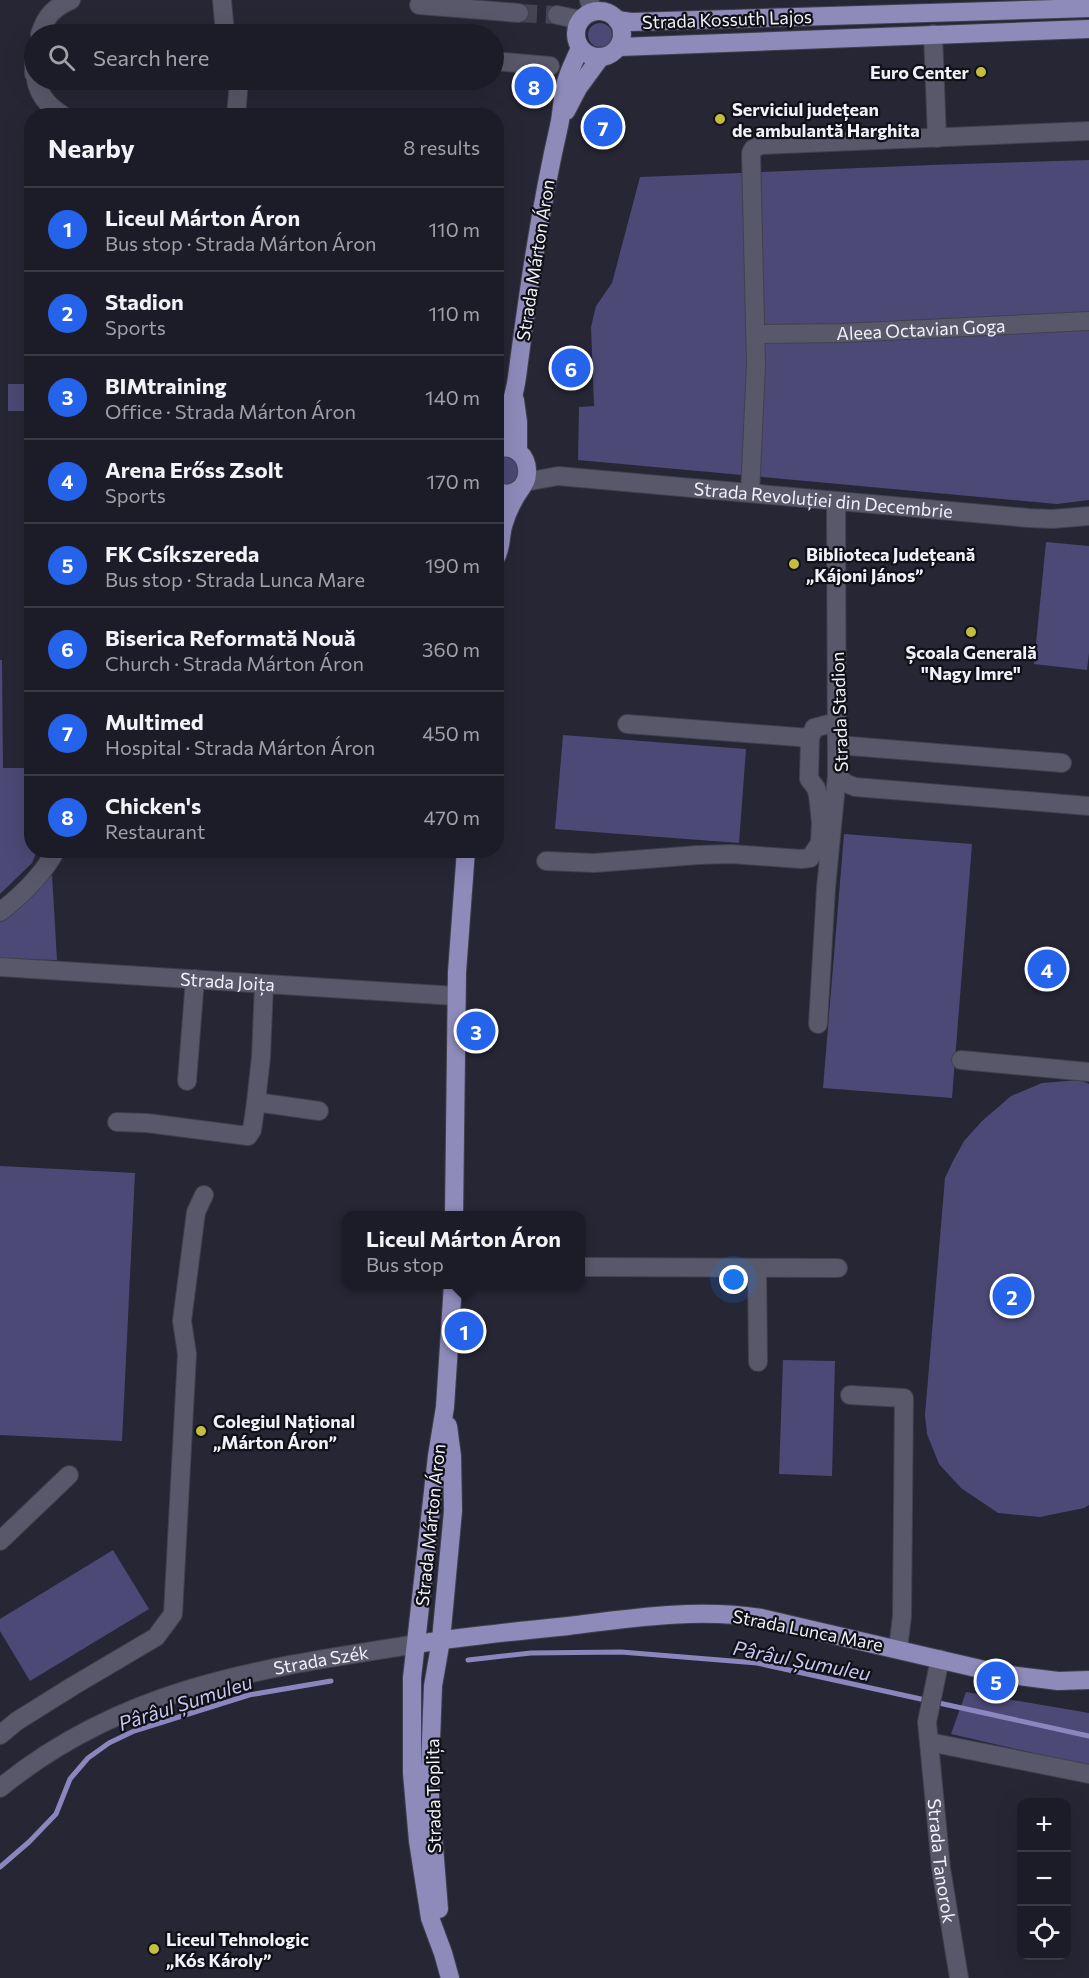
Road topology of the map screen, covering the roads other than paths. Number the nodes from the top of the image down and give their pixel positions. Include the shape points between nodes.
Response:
1 (71, 0) edge
2 (222, 0) edge
3 (419, 5) dead end
4 (1089, 8) edge
5 (588, 11) edge
6 (519, 13) tunnel mouth
7 (556, 15) tunnel mouth
8 (618, 20) junction
9 (43, 24) edge
10 (224, 24) edge
11 (1089, 29) edge
12 (933, 34) junction
13 (619, 47) junction
14 (580, 48) junction
15 (600, 58) junction
16 (504, 62) edge
17 (550, 66) dead end
18 (38, 90) edge
19 (238, 90) edge
20 (51, 108) edge
21 (237, 108) edge
22 (560, 123) junction
23 (1089, 131) edge
24 (937, 138) junction
25 (1089, 321) edge
26 (755, 334) junction
27 (515, 464) edge
28 (750, 493) junction
29 (504, 494) edge
30 (836, 501) junction
31 (1089, 516) edge
32 (504, 523) edge
33 (627, 724) dead end
34 (837, 725) junction
35 (810, 738) junction
36 (837, 745) junction
37 (1062, 763) dead end
38 (837, 775) junction
39 (1089, 806) edge
40 (51, 858) edge
41 (465, 858) edge
42 (546, 861) dead end
43 (0, 912) edge
44 (0, 967) edge
45 (195, 979) junction
46 (264, 984) junction
47 (456, 996) junction
48 (818, 1024) dead end
49 (961, 1060) dead end
50 (1089, 1072) edge
51 (186, 1081) dead end
52 (256, 1102) junction
53 (319, 1111) dead end
54 (117, 1122) dead end
55 (204, 1195) dead end
56 (454, 1211) edge
57 (585, 1267) edge
58 (757, 1268) junction
59 (838, 1268) dead end
60 (453, 1289) edge
61 (758, 1362) dead end
62 (850, 1395) dead end
63 (445, 1407) junction
64 (69, 1475) dead end
65 (0, 1541) edge
66 (441, 1640) junction
67 (417, 1644) junction
68 (898, 1649) junction
69 (940, 1659) junction
70 (1089, 1680) edge
71 (0, 1734) edge
72 (929, 1742) junction
73 (1089, 1774) edge
74 (0, 1788) edge
75 (443, 1953) junction
76 (450, 1978) edge
77 (959, 1978) edge

1 - 9 street via 59,5
2 - 10 street
3 - 6 street
4 - 8 main road, Strada Kossuth Lajos
5 - 7 street
5 - 8 main road via 608,13
5 - 14 main road via 576,34
8 - 13 main road via 622,29
11 - 12 main road, Strada Kossuth Lajos
12 - 13 main road, Strada Kossuth Lajos
12 - 24 street
13 - 15 main road
14 - 15 main road
14 - 22 main road, Strada Márton Áron via 566,83
15 - 22 main road, Strada Márton Áron via 578,88
16 - 17 street
18 - 20 street
19 - 21 street
22 - 27 main road, Strada Márton Áron via 540,214 514,398 518,422
23 - 24 street
24 - 26 street via 760,145 753,149
25 - 26 street, Aleea Octavian Goga
26 - 28 street
27 - 28 street, Strada Revoluției din Decembrie via 558,476
27 - 29 main road via 512,493
27 - 32 main road via 514,498
28 - 30 street, Strada Revoluției din Decembrie
30 - 31 street, Strada Revoluției din Decembrie via 1029,518
30 - 34 street, Strada Stadion
33 - 35 street
34 - 35 street via 814,728
34 - 36 street, Strada Stadion
35 - 42 street via 809,779 818,795 821,822 820,843 810,858 731,854 594,863
36 - 37 street
36 - 38 street, Strada Stadion
38 - 39 street, Strada Stadion via 855,787
38 - 48 street
40 - 43 street via 39,876
41 - 47 main road
44 - 45 street, Strada Joița
45 - 46 street, Strada Joița
45 - 51 street
46 - 47 street, Strada Joița
46 - 52 street
47 - 56 main road
49 - 50 street
52 - 53 street
52 - 54 street via 248,1136
55 - 71 street via 196,1212 182,1321 187,1354 173,1614 156,1637
57 - 58 street
58 - 59 street
58 - 61 street
60 - 63 main road, Strada Márton Áron
62 - 68 street via 904,1398 902,1616
63 - 66 main road, Strada Márton Áron via 452,1456 453,1510
63 - 67 main road, Strada Márton Áron
64 - 65 street
66 - 67 main road, Strada Lunca Mare
66 - 68 main road, Strada Lunca Mare via 643,1617 716,1613 761,1618
66 - 75 main road, Strada Toplița via 433,1686 430,1797
67 - 74 street, Strada Szék via 291,1664 162,1697 74,1737
67 - 75 main road, Strada Toplița via 411,1689 412,1773 423,1880 430,1918
68 - 69 main road, Strada Lunca Mare
69 - 70 main road, Strada Lunca Mare via 1030,1678
69 - 72 street, Strada Tanorok via 927,1722
72 - 73 street
72 - 77 street, Strada Tanorok via 941,1868
75 - 76 main road, Strada Toplița

